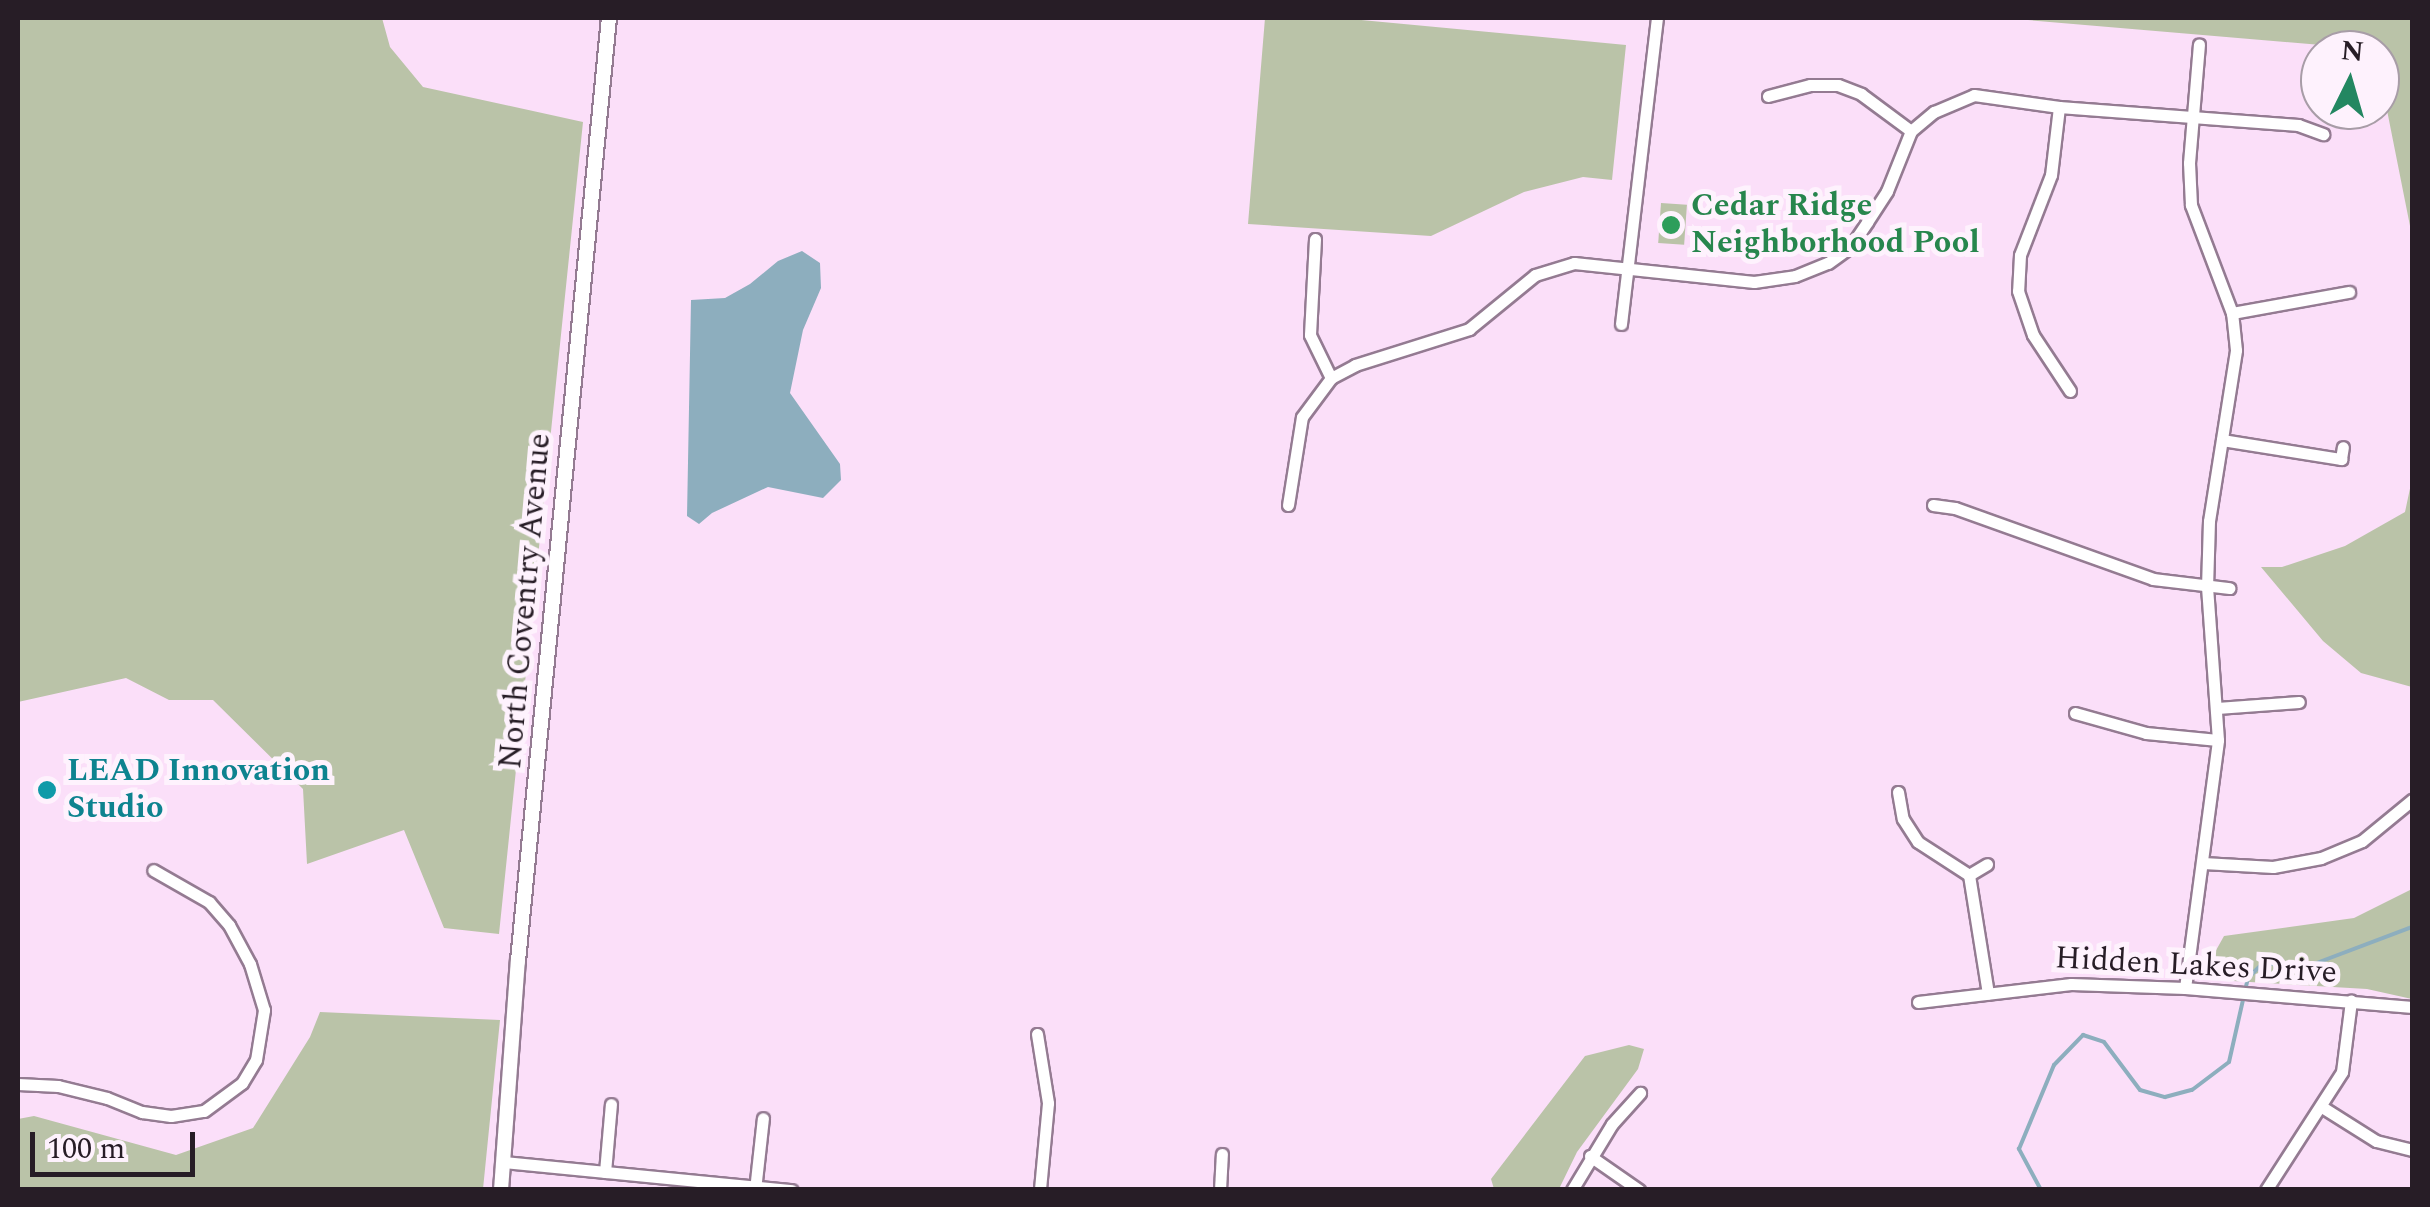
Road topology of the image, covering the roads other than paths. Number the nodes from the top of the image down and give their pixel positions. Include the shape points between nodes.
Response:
1 (610, 18) edge
2 (1657, 18) edge
3 (2198, 44) dead end
4 (1768, 96) dead end
5 (2059, 107) junction
6 (2192, 116) junction
7 (1911, 131) junction
8 (2323, 134) dead end
9 (1314, 240) dead end
10 (1627, 267) junction
11 (2349, 292) dead end
12 (2232, 313) junction
13 (1621, 324) dead end
14 (1331, 378) junction
15 (2070, 390) dead end
16 (2222, 440) junction
17 (2343, 447) dead end
18 (1288, 504) dead end
19 (1933, 506) dead end
20 (2207, 588) junction
21 (2230, 588) dead end
22 (2299, 702) dead end
23 (2217, 708) junction
24 (2075, 713) dead end
25 (2218, 740) junction
26 (1898, 792) dead end
27 (2412, 800) edge
28 (2203, 863) junction
29 (1987, 864) dead end
30 (153, 870) dead end
31 (1969, 875) junction
32 (2185, 988) junction
33 (1988, 993) junction
34 (2351, 1001) junction
35 (1918, 1002) dead end
36 (2412, 1007) edge
37 (1038, 1034) dead end
38 (18, 1084) edge
39 (1640, 1093) dead end
40 (611, 1104) dead end
41 (2322, 1107) junction
42 (762, 1118) dead end
43 (2412, 1150) edge
44 (1222, 1154) dead end
45 (1590, 1156) junction
46 (504, 1162) junction
47 (606, 1172) junction
48 (756, 1188) edge
49 (501, 1190) edge
50 (792, 1190) edge
51 (1040, 1190) edge
52 (1220, 1190) edge
53 (1572, 1190) edge
54 (1640, 1190) edge
55 (2266, 1190) edge

1 - 46 street, North Coventry Avenue
2 - 10 street
3 - 6 street
4 - 7 street via 1838,85
5 - 6 street
5 - 7 street via 1974,95 1934,112
5 - 15 street via 2051,175 2020,255 2018,291 2028,326
6 - 8 street via 2298,125
6 - 12 street via 2191,204
7 - 10 street via 1886,192 1850,246 1828,263 1754,282
9 - 14 street via 1310,336
10 - 13 street
10 - 14 street via 1574,264 1535,275 1469,329
11 - 12 street
12 - 16 street via 2236,350
14 - 18 street via 1302,416
16 - 17 street via 2341,460
16 - 20 street
19 - 20 street via 1955,508 2117,568
20 - 21 street
20 - 23 street
22 - 23 street
23 - 25 street
24 - 25 street via 2146,733
25 - 28 street
26 - 31 street via 1903,819 1918,842
27 - 28 street via 2362,841 2322,858 2274,867
28 - 32 street
29 - 31 street
30 - 38 street via 209,902 250,964 264,1010 256,1060 242,1083 204,1111 171,1116 58,1086
31 - 33 street
32 - 33 street, Hidden Lakes Drive via 2071,984
32 - 34 street, Hidden Lakes Drive
33 - 35 street, Hidden Lakes Drive
34 - 36 street, Hidden Lakes Drive
34 - 41 street via 2345,1062
37 - 51 street via 1048,1103
39 - 45 street
40 - 47 street
41 - 43 street via 2376,1141
41 - 55 street
42 - 48 street
44 - 52 street
45 - 53 street
45 - 54 street
46 - 47 street
46 - 49 street, North Coventry Avenue
47 - 48 street
48 - 50 street

